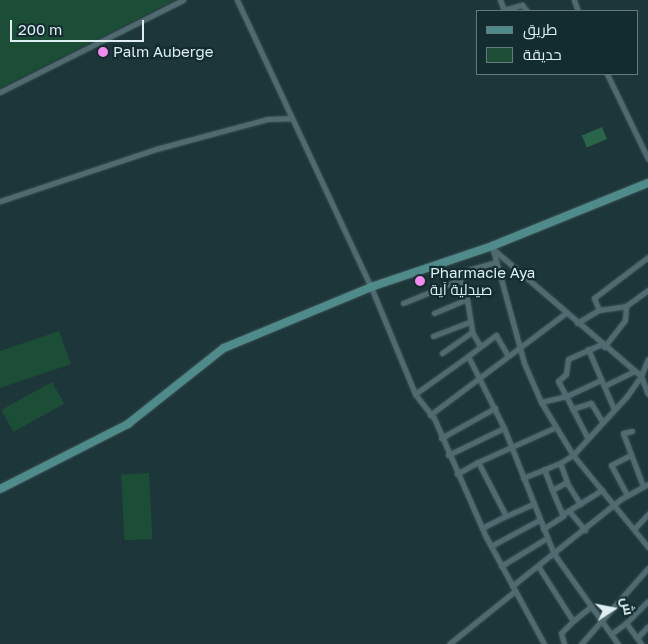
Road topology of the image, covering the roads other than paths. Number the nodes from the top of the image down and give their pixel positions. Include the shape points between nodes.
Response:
1 (183, 0) edge
2 (238, 0) edge
3 (574, 0) edge
4 (504, 10) edge
5 (526, 10) edge
6 (575, 10) edge
7 (607, 75) edge
8 (0, 92) edge
9 (291, 118) junction
10 (648, 159) edge
11 (648, 183) edge
12 (0, 200) edge
13 (493, 248) junction
14 (648, 257) edge
15 (495, 262) junction
16 (460, 279) junction
17 (372, 287) junction
18 (648, 290) edge
19 (468, 299) junction
20 (403, 302) dead end
21 (626, 306) junction
22 (599, 310) junction
23 (567, 312) junction
24 (434, 313) dead end
25 (470, 322) junction
26 (577, 323) junction
27 (472, 332) junction
28 (433, 336) dead end
29 (480, 346) junction
30 (603, 346) junction
31 (520, 347) junction
32 (588, 350) junction
33 (442, 354) dead end
34 (468, 356) junction
35 (508, 356) junction
36 (648, 359) edge
37 (635, 371) junction
38 (644, 372) edge
39 (481, 376) junction
40 (601, 380) junction
41 (604, 386) junction
42 (415, 394) junction
43 (648, 394) edge
44 (566, 396) junction
45 (541, 402) junction
46 (494, 408) junction
47 (572, 409) junction
48 (614, 409) junction
49 (430, 415) junction
50 (602, 421) junction
51 (504, 428) junction
52 (556, 428) junction
53 (632, 430) dead end
54 (587, 437) junction
55 (442, 438) junction
56 (510, 448) junction
57 (448, 454) junction
58 (631, 454) junction
59 (573, 455) junction
60 (478, 462) junction
61 (560, 463) junction
62 (544, 469) junction
63 (457, 474) junction
64 (522, 478) junction
65 (567, 483) junction
66 (645, 485) edge
67 (0, 488) edge
68 (552, 490) junction
69 (602, 490) junction
70 (627, 495) junction
71 (533, 504) junction
72 (580, 504) junction
73 (615, 506) junction
74 (569, 511) junction
75 (563, 514) junction
76 (648, 514) edge
77 (506, 516) junction
78 (539, 520) junction
79 (482, 528) junction
80 (543, 529) junction
81 (634, 529) junction
82 (585, 530) junction
83 (547, 538) junction
84 (647, 542) edge
85 (491, 546) junction
86 (554, 554) junction
87 (502, 566) junction
88 (538, 566) junction
89 (648, 568) edge
90 (513, 589) junction
91 (648, 601) edge
92 (589, 608) junction
93 (573, 621) junction
94 (599, 622) junction
95 (626, 623) junction
96 (648, 626) edge
97 (611, 634) junction
98 (637, 638) junction
99 (449, 644) edge
100 (544, 644) edge
101 (564, 644) edge
102 (581, 644) edge
103 (618, 644) edge
104 (641, 644) edge

1 - 8 street
2 - 9 street
3 - 6 street
4 - 5 street via 522,5
7 - 10 street
9 - 12 street via 267,119 147,151
9 - 17 street
11 - 13 street
13 - 15 street
13 - 17 street
13 - 23 street
14 - 22 street via 593,298
15 - 16 street via 461,272
15 - 31 street
16 - 19 street
16 - 20 street
17 - 42 street
17 - 67 street via 221,349 128,424
18 - 21 street
19 - 24 street
19 - 25 street
21 - 22 street
21 - 30 street via 626,320
22 - 26 street
23 - 26 street
23 - 31 street
25 - 27 street
25 - 28 street
26 - 30 street
27 - 29 street
27 - 33 street
29 - 34 street
29 - 35 street via 497,335
30 - 32 street
30 - 37 street
31 - 35 street
31 - 45 street
32 - 40 street
32 - 44 street via 567,361 566,374 558,381
34 - 39 street
34 - 42 street
35 - 39 street
36 - 38 street
37 - 38 street
37 - 41 street
38 - 43 street
38 - 48 street
39 - 46 street
39 - 49 street
40 - 41 street
40 - 44 street
41 - 48 street
42 - 49 street
44 - 45 street
44 - 47 street
45 - 52 street
46 - 51 street
46 - 55 street
47 - 50 street via 591,403
47 - 54 street
48 - 50 street
49 - 55 street
50 - 54 street
51 - 56 street
51 - 57 street
52 - 56 street
52 - 59 street
53 - 58 street via 623,433
54 - 59 street
55 - 57 street
56 - 60 street
56 - 64 street
57 - 63 street
58 - 66 street
58 - 70 street via 611,465
59 - 61 street
59 - 69 street
60 - 63 street
60 - 77 street
61 - 62 street
61 - 65 street
62 - 64 street
62 - 68 street
63 - 79 street
64 - 71 street
65 - 68 street
65 - 72 street
66 - 70 street
68 - 75 street
69 - 72 street
69 - 73 street
70 - 73 street
71 - 77 street
71 - 78 street
72 - 74 street
73 - 81 street
73 - 82 street
74 - 75 street
74 - 82 street
75 - 80 street via 562,519
76 - 81 street
77 - 79 street
78 - 80 street
78 - 85 street
79 - 85 street
80 - 83 street
81 - 84 street
82 - 86 street
83 - 86 street
83 - 87 street
85 - 87 street
86 - 88 street
86 - 92 street
87 - 90 street
88 - 90 street
88 - 93 street
89 - 94 street
90 - 99 street
90 - 100 street
91 - 95 street
92 - 93 street
92 - 94 street
93 - 101 street via 561,633
94 - 97 street
94 - 102 street
95 - 97 street
95 - 98 street
96 - 98 street
97 - 103 street
98 - 104 street

